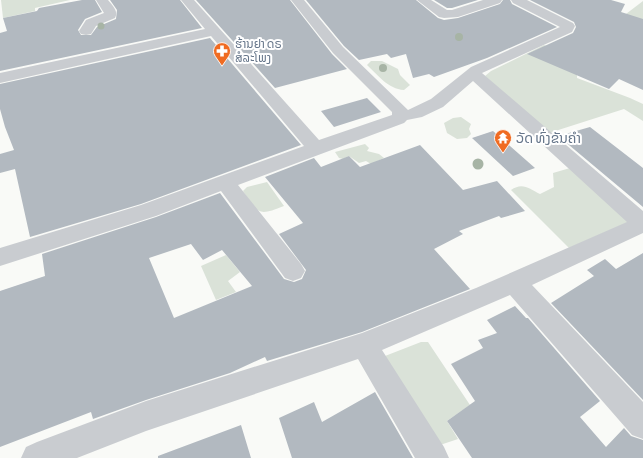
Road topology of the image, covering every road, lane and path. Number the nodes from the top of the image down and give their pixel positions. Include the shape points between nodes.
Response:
1 (102, 0) edge
2 (187, 0) edge
3 (297, 0) edge
4 (423, 0) edge
5 (496, 0) edge
6 (517, 0) edge
7 (86, 31) dead end
8 (214, 31) junction
9 (474, 74) junction
10 (0, 78) edge
11 (401, 116) junction
12 (316, 148) junction
13 (225, 183) junction
14 (643, 223) edge
15 (0, 257) edge
16 (293, 271) dead end
17 (514, 282) junction
18 (364, 345) junction
19 (643, 424) edge
20 (37, 458) edge
21 (433, 458) edge

1 - 7 street via 110,15 91,23
2 - 8 street
3 - 11 street via 338,50 400,111
4 - 5 street via 444,14 454,14
6 - 9 street via 565,24 568,26 567,29 476,70
8 - 10 street
8 - 12 street
9 - 11 street via 437,103 416,113
9 - 14 street
11 - 12 street
12 - 13 street
13 - 15 street via 148,211
13 - 16 street
14 - 17 street
17 - 18 street
17 - 19 street
18 - 20 street via 146,416
18 - 21 street

